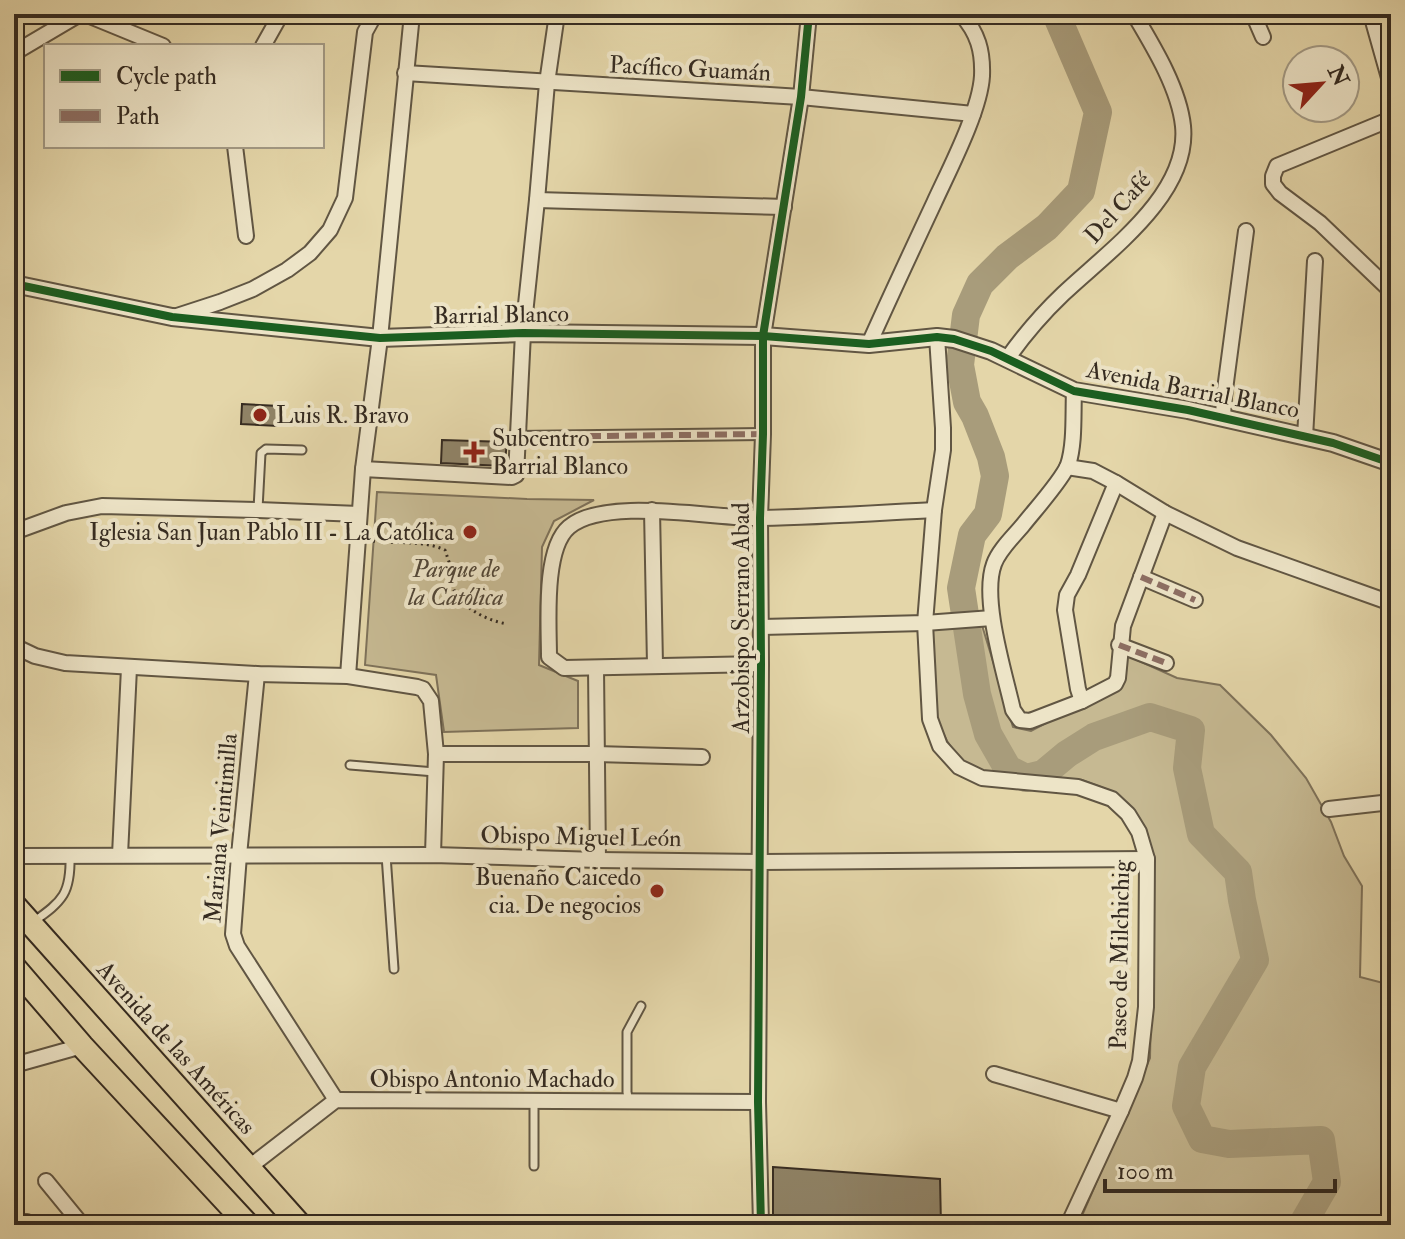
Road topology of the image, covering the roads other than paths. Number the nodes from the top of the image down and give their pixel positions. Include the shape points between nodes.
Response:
1 (82, 14) edge
2 (281, 14) edge
3 (359, 14) edge
4 (375, 14) edge
5 (412, 14) edge
6 (557, 14) edge
7 (809, 14) edge
8 (961, 14) edge
9 (1134, 14) edge
10 (1253, 14) edge
11 (1371, 14) edge
12 (365, 32) junction
13 (1263, 37) dead end
14 (158, 44) edge
15 (264, 44) edge
16 (14, 53) edge
17 (405, 73) junction
18 (547, 83) junction
19 (1391, 85) edge
20 (801, 97) junction
21 (973, 114) junction
22 (1391, 119) edge
23 (235, 148) edge
24 (537, 200) junction
25 (784, 207) junction
26 (1246, 231) dead end
27 (246, 236) dead end
28 (1315, 261) dead end
29 (14, 284) edge
30 (1391, 291) edge
31 (172, 317) junction
32 (523, 333) junction
33 (763, 336) junction
34 (380, 338) junction
35 (945, 338) junction
36 (869, 344) junction
37 (991, 351) joint
38 (1007, 359) junction
39 (1074, 391) junction
40 (1223, 418) junction
41 (763, 434) junction
42 (517, 437) junction
43 (1305, 437) junction
44 (302, 450) dead end
45 (1391, 463) edge
46 (1067, 467) junction
47 (363, 469) junction
48 (1116, 483) junction
49 (258, 510) junction
50 (652, 510) junction
51 (934, 510) junction
52 (1165, 513) junction
53 (359, 514) junction
54 (760, 518) junction
55 (14, 532) edge
56 (1141, 577) junction
57 (1195, 600) dead end
58 (1391, 603) edge
59 (986, 618) junction
60 (925, 623) junction
61 (761, 627) junction
62 (1119, 645) junction
63 (14, 646) edge
64 (1166, 663) dead end
65 (761, 664) junction
66 (655, 665) junction
67 (129, 668) junction
68 (596, 668) junction
69 (257, 674) junction
70 (348, 676) junction
71 (1082, 701) junction
72 (436, 754) junction
73 (596, 754) junction
74 (702, 757) dead end
75 (350, 765) dead end
76 (435, 772) junction
77 (1391, 802) edge
78 (1329, 809) dead end
79 (120, 855) junction
80 (239, 855) junction
81 (386, 855) junction
82 (433, 855) junction
83 (14, 856) edge
84 (70, 856) junction
85 (1147, 859) junction
86 (598, 860) junction
87 (760, 862) junction
88 (14, 905) edge
89 (31, 924) junction
90 (14, 967) edge
91 (394, 969) dead end
92 (641, 1006) dead end
93 (82, 1046) junction
94 (14, 1065) edge
95 (994, 1074) dead end
96 (336, 1100) junction
97 (534, 1101) junction
98 (629, 1102) junction
99 (758, 1102) junction
100 (1121, 1111) junction
101 (534, 1166) dead end
102 (248, 1168) junction
103 (46, 1181) dead end
104 (82, 1225) edge
105 (247, 1225) edge
106 (300, 1225) edge
107 (761, 1225) edge
108 (1068, 1225) edge

1 - 14 street
1 - 16 street
2 - 15 street
3 - 12 street
4 - 12 street
5 - 17 street
6 - 18 street
7 - 20 street, Arzobispo Serrano Abad
8 - 21 street via 973,27 980,48 982,78
9 - 38 street, Del Café via 1177,99 1182,153 1170,184 1147,213 1030,326
10 - 13 street
11 - 19 street
12 - 31 street via 345,198 330,230 310,253 253,289
17 - 18 street, Pacífico Guamán
17 - 34 street
18 - 20 street, Pacífico Guamán
18 - 24 street
20 - 21 street, Pacífico Guamán
20 - 25 street, Arzobispo Serrano Abad
21 - 36 street
22 - 30 street via 1277,166 1273,184
23 - 27 street
24 - 25 street
24 - 32 street
25 - 33 street, Arzobispo Serrano Abad
26 - 40 street
28 - 43 street
29 - 31 street, Barrial Blanco
31 - 34 street, Barrial Blanco
32 - 33 street, Barrial Blanco
32 - 34 street, Barrial Blanco
32 - 42 street
33 - 36 street, Barrial Blanco
33 - 41 street, Arzobispo Serrano Abad
34 - 47 street
35 - 36 street, Barrial Blanco
35 - 37 street, Barrial Blanco
35 - 51 street, Paseo de Milchichig via 943,450
37 - 38 street, Avenida Barrial Blanco
38 - 39 street, Avenida Barrial Blanco
39 - 40 street, Avenida Barrial Blanco
39 - 46 street
40 - 43 street, Avenida Barrial Blanco
41 - 42 street
41 - 54 street, Arzobispo Serrano Abad
42 - 47 street via 518,470 512,477
43 - 45 street, Avenida Barrial Blanco
44 - 49 lane via 261,453
46 - 48 street via 1093,471
46 - 59 street via 994,563
47 - 53 street
48 - 52 street
48 - 71 street via 1067,595 1065,610
49 - 53 street
49 - 55 street via 102,506
50 - 54 street
50 - 66 street
50 - 68 street via 583,519 568,527 557,543 551,564 549,657 564,668
51 - 54 street
51 - 60 street, Paseo de Milchichig
52 - 56 street
52 - 58 street via 1237,548
53 - 70 street
54 - 61 street, Arzobispo Serrano Abad
56 - 57 street
56 - 62 street
59 - 60 street
59 - 71 street via 1016,716 1030,721
60 - 61 street
60 - 85 street, Paseo de Milchichig via 930,719 940,746 959,767 982,778 1078,787 1112,799 1139,832
61 - 65 street, Arzobispo Serrano Abad
62 - 64 street
62 - 71 street via 1115,684
63 - 67 street via 65,663
65 - 66 street
65 - 87 street, Arzobispo Serrano Abad
66 - 68 street
67 - 69 street
67 - 79 street
68 - 73 street
69 - 70 street
69 - 80 street, Mariana Veintimilla
70 - 72 street via 423,689 431,701
72 - 73 street
72 - 76 street
73 - 74 street
73 - 86 street
75 - 76 lane
76 - 82 street
77 - 78 street
79 - 80 street, Obispo Miguel León
79 - 84 street, Obispo Miguel León
80 - 81 street, Obispo Miguel León
80 - 96 street, Mariana Veintimilla via 234,940
81 - 82 street, Obispo Miguel León
81 - 91 lane
82 - 86 street, Obispo Miguel León
83 - 84 street, Obispo Miguel León
84 - 89 lane via 63,897
85 - 87 street, Obispo Miguel León
85 - 100 street, Paseo de Milchichig via 1144,1039
86 - 87 street, Obispo Miguel León
87 - 99 street, Arzobispo Serrano Abad
88 - 89 main road, Avenida de las Américas
89 - 102 main road, Avenida de las Américas
90 - 93 main road
92 - 98 lane via 627,1032
93 - 94 street
93 - 105 main road
95 - 100 street
96 - 97 street, Obispo Antonio Machado
96 - 102 street, Obispo Antonio Machado
97 - 98 street, Obispo Antonio Machado
97 - 101 lane
98 - 99 street, Obispo Antonio Machado
99 - 107 street, Arzobispo Serrano Abad
100 - 108 street, Paseo de Milchichig
102 - 106 main road, Avenida de las Américas
103 - 104 street

